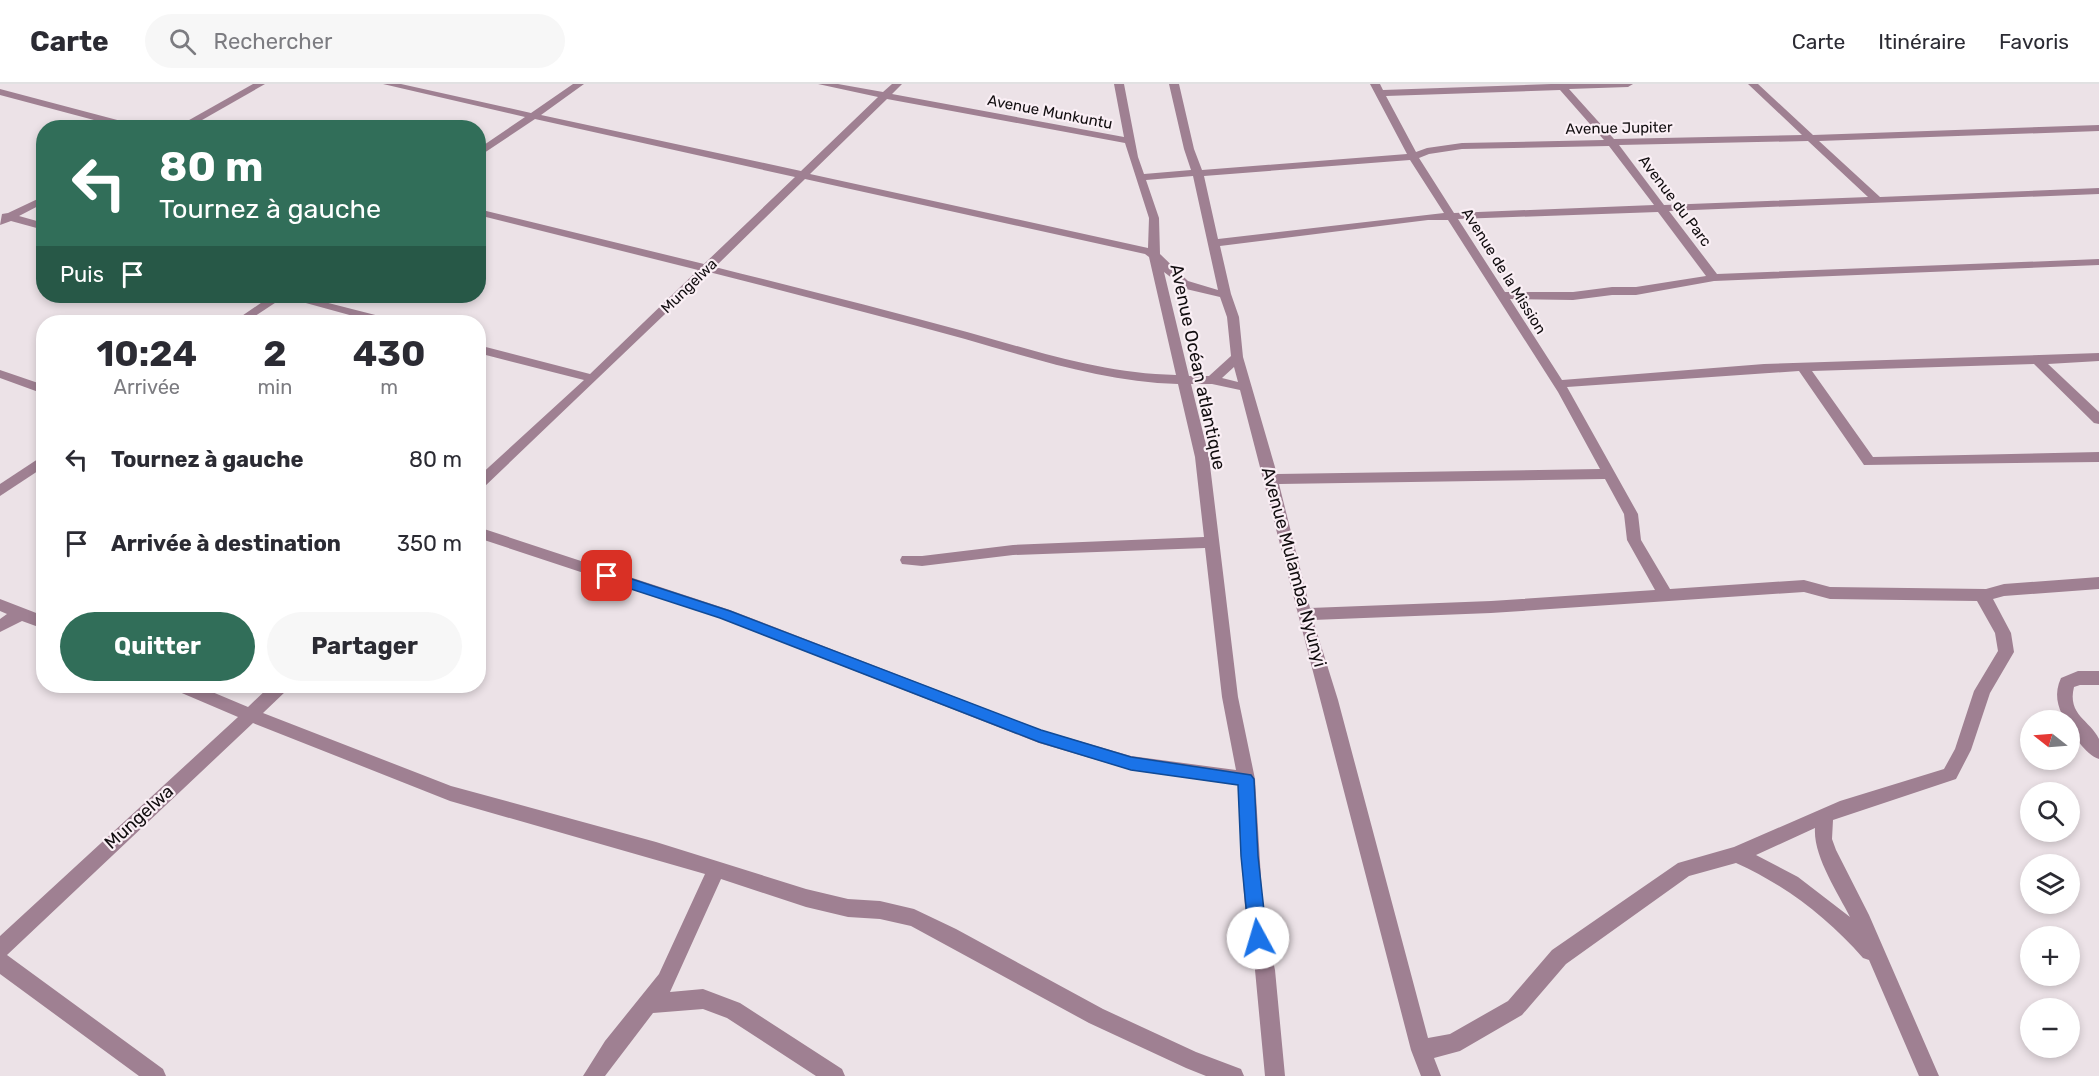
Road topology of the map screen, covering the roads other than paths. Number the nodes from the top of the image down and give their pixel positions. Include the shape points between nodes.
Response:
1 (260, 84) edge
2 (388, 84) edge
3 (579, 84) edge
4 (823, 84) edge
5 (897, 84) edge
6 (1119, 84) edge
7 (1174, 84) edge
8 (1628, 84) edge
9 (1753, 84) edge
10 (1597, 85) edge
11 (1484, 87) edge
12 (1378, 88) edge
13 (1563, 88) junction
14 (0, 92) edge
15 (885, 96) junction
16 (533, 116) junction
17 (107, 120) edge
18 (195, 120) edge
19 (2099, 128) edge
20 (1809, 138) junction
21 (1130, 140) junction
22 (1612, 143) junction
23 (486, 148) edge
24 (1413, 157) junction
25 (804, 174) junction
26 (1198, 174) junction
27 (1142, 177) junction
28 (2096, 194) edge
29 (1876, 200) junction
30 (36, 203) edge
31 (1662, 209) junction
32 (486, 214) edge
33 (1452, 215) junction
34 (3, 218) edge
35 (36, 225) edge
36 (1215, 243) junction
37 (1154, 254) junction
38 (2099, 262) edge
39 (708, 267) junction
40 (1714, 278) junction
41 (1182, 282) junction
42 (1225, 294) junction
43 (1501, 295) junction
44 (1164, 299) junction
45 (268, 303) edge
46 (315, 303) edge
47 (250, 315) edge
48 (361, 315) edge
49 (486, 351) edge
50 (1237, 357) junction
51 (2099, 357) edge
52 (2037, 360) junction
53 (1803, 367) junction
54 (0, 374) edge
55 (591, 378) junction
56 (1185, 380) junction
57 (1212, 380) junction
58 (1558, 384) junction
59 (36, 387) edge
60 (1247, 388) junction
61 (2099, 420) edge
62 (2099, 458) edge
63 (36, 465) edge
64 (1608, 474) junction
65 (486, 477) edge
66 (1271, 479) junction
67 (0, 490) edge
68 (486, 535) edge
69 (1211, 542) junction
70 (907, 560) dead end
71 (2099, 583) edge
72 (1665, 594) junction
73 (1986, 595) junction
74 (0, 605) edge
75 (21, 614) junction
76 (1304, 614) junction
77 (36, 620) edge
78 (0, 626) edge
79 (2099, 678) edge
80 (199, 693) edge
81 (273, 693) edge
82 (250, 715) junction
83 (2099, 752) edge
84 (1246, 779) junction
85 (1825, 815) junction
86 (1736, 855) junction
87 (717, 868) junction
88 (0, 949) edge
89 (1878, 961) junction
90 (0, 962) edge
91 (650, 1003) junction
92 (1421, 1050) junction
93 (156, 1076) edge
94 (593, 1076) edge
95 (835, 1076) edge
96 (1234, 1076) edge
97 (1275, 1076) edge
98 (1431, 1076) edge
99 (1929, 1076) edge

1 - 18 street
2 - 16 street
3 - 16 street
4 - 15 street, Avenue Munkuntu
5 - 15 street, Mungelwa
6 - 21 street, Avenue Océan atlantique
7 - 26 street, Avenue Mulamba Nyunyi
8 - 10 street
9 - 20 street
10 - 13 street
11 - 12 street
11 - 13 street
12 - 24 street, Avenue de la Mission
13 - 22 street, Avenue du Parc
14 - 17 street
15 - 21 street, Avenue Munkuntu
15 - 25 street, Mungelwa
16 - 23 street
16 - 25 street
19 - 20 street, Avenue Jupiter
20 - 22 street, Avenue Jupiter
20 - 29 street
21 - 27 street, Avenue Océan atlantique via 1132,157
22 - 24 street, Avenue Jupiter via 1462,146
22 - 31 street, Avenue du Parc
24 - 26 street, Avenue Jupiter
24 - 33 street, Avenue de la Mission
25 - 37 street
25 - 39 street, Mungelwa
26 - 27 street, Avenue Jupiter
26 - 36 street, Avenue Mulamba Nyunyi
27 - 37 street, Avenue Océan atlantique via 1154,218
28 - 29 street
29 - 31 street
30 - 34 street
31 - 33 street
31 - 40 street, Avenue du Parc
32 - 39 street
33 - 36 street
33 - 43 street, Avenue de la Mission
34 - 35 street
36 - 42 street, Avenue Mulamba Nyunyi
37 - 41 street
37 - 44 street, Avenue Océan atlantique
38 - 40 street
39 - 55 street, Mungelwa
39 - 56 street via 1077,366 1123,376
40 - 43 street via 1636,291 1573,296
41 - 42 street via 1202,292
41 - 44 street
42 - 50 street, Avenue Mulamba Nyunyi via 1233,317
43 - 58 street, Avenue de la Mission
44 - 56 street, Avenue Océan atlantique
45 - 47 street
46 - 48 street
49 - 55 street
50 - 57 street
50 - 60 street, Avenue Mulamba Nyunyi
51 - 52 street
52 - 53 street
52 - 61 street
53 - 58 street
53 - 62 street via 1865,459 1872,462
54 - 59 street
55 - 65 street, Mungelwa
56 - 57 street
56 - 69 street, Avenue Océan atlantique via 1202,457
57 - 60 street
58 - 64 street, Avenue de la Mission
60 - 66 street, Avenue Mulamba Nyunyi
63 - 67 street
64 - 66 street
64 - 72 street, Avenue de la Mission via 1630,514 1634,540
66 - 76 street, Avenue Mulamba Nyunyi
68 - 84 street via 725,614 1039,736 1131,764
69 - 70 street via 1013,550
69 - 84 street, Avenue Océan atlantique via 1230,697
71 - 73 street via 2004,590
72 - 73 street via 1804,586 1830,593
72 - 76 street via 1491,607
73 - 85 street via 1985,601 2003,633 2006,652 1982,691 1963,750 1950,774
74 - 75 street
75 - 77 street
75 - 78 street
76 - 92 street, Avenue Mulamba Nyunyi
79 - 83 street via 2078,678 2067,683 2063,696 2065,706
80 - 82 street
81 - 82 street, Mungelwa
82 - 87 street via 450,793
82 - 88 street, Mungelwa
84 - 97 street, Avenue Océan atlantique via 1256,916
85 - 86 street
85 - 89 street via 1823,839
86 - 89 street via 1780,875 1813,898
86 - 92 street via 1684,869 1559,957 1515,1008 1453,1044
87 - 91 street via 666,981
87 - 96 street via 806,898 914,918 1096,1016
89 - 99 street
90 - 93 street
91 - 94 street
91 - 95 street via 704,999 733,1010
92 - 98 street, Avenue Mulamba Nyunyi

